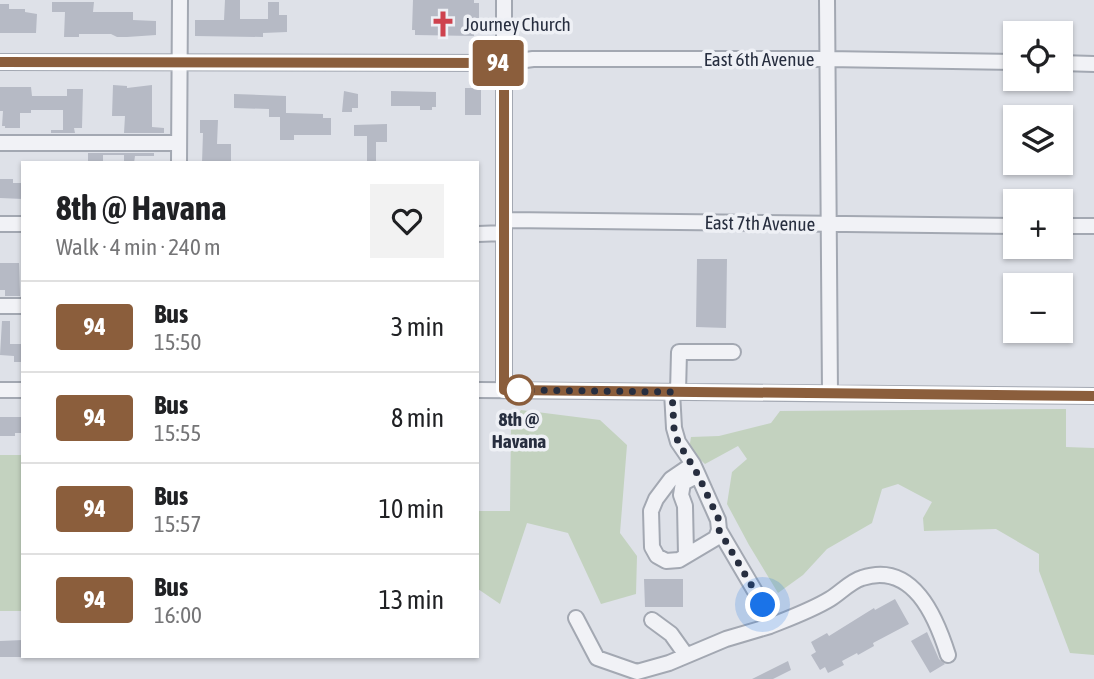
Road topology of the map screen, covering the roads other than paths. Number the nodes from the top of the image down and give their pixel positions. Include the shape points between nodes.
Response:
1 (180, 0) edge
2 (504, 0) edge
3 (827, 0) edge
4 (827, 59) junction
5 (0, 62) edge
6 (1003, 62) edge
7 (180, 63) junction
8 (504, 63) junction
9 (1073, 63) edge
10 (1094, 64) edge
11 (0, 143) edge
12 (179, 144) junction
13 (179, 161) edge
14 (0, 224) edge
15 (21, 224) edge
16 (828, 224) junction
17 (504, 226) junction
18 (1003, 226) edge
19 (1073, 226) edge
20 (1094, 226) edge
21 (479, 234) edge
22 (0, 306) edge
23 (21, 306) edge
24 (733, 352) dead end
25 (0, 390) edge
26 (21, 390) edge
27 (479, 390) edge
28 (504, 390) junction
29 (675, 392) junction
30 (830, 393) junction
31 (1094, 396) edge
32 (696, 469) junction
33 (719, 530) junction
34 (686, 555) junction
35 (576, 618) dead end
36 (652, 620) dead end
37 (771, 626) junction
38 (686, 654) junction
39 (948, 655) dead end

1 - 7 street
2 - 8 street
3 - 4 street
4 - 6 street, East 6th Avenue
4 - 8 street, East 6th Avenue via 533,59
4 - 16 street
5 - 7 street, East 6th Avenue
7 - 8 street, East 6th Avenue
7 - 12 street
8 - 17 street
9 - 10 street
11 - 12 street
12 - 13 street
14 - 15 street
16 - 17 street, East 7th Avenue
16 - 18 street, East 7th Avenue
16 - 30 street
17 - 21 street, East 7th Avenue
17 - 28 street
19 - 20 street
22 - 23 street
24 - 29 street via 678,352
25 - 26 street
27 - 28 street
28 - 29 street
29 - 30 street
29 - 32 street via 674,428
30 - 31 street
32 - 33 street via 719,520
32 - 34 street via 683,483 681,495
32 - 34 street via 671,479 651,512 652,547 657,556 666,561
33 - 34 street via 716,538
33 - 37 street
35 - 38 street via 597,658 637,672
36 - 38 street via 671,634
37 - 38 street
37 - 39 street via 828,601 862,578 892,575 918,592 938,622

